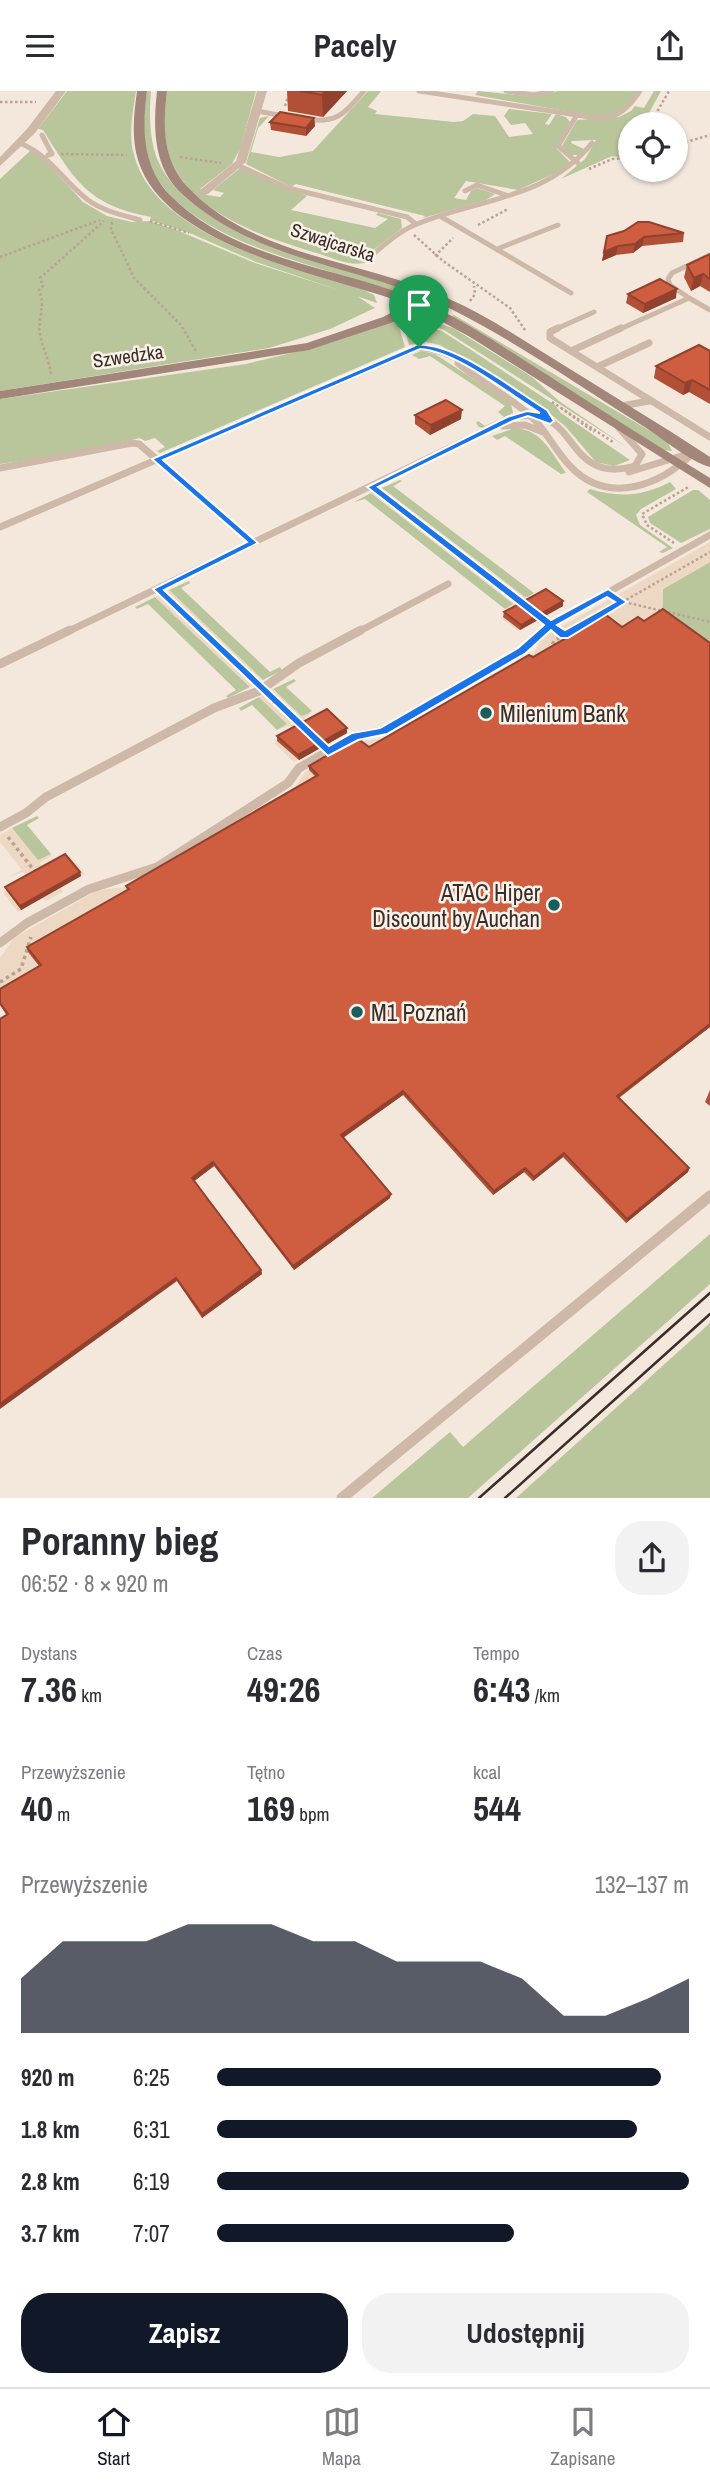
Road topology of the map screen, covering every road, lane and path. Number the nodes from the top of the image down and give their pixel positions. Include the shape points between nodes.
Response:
1 (61, 91) edge
2 (142, 91) edge
3 (162, 91) edge
4 (262, 91) edge
5 (364, 91) edge
6 (419, 91) edge
7 (506, 91) edge
8 (552, 91) edge
9 (640, 91) edge
10 (668, 91) edge
11 (0, 102) edge
12 (40, 102) dead end
13 (257, 111) junction
14 (657, 112) edge
15 (577, 115) junction
16 (42, 135) dead end
17 (710, 135) edge
18 (6, 141) dead end
19 (688, 141) edge
20 (20, 143) junction
21 (592, 143) dead end
22 (50, 155) junction
23 (134, 155) dead end
24 (179, 157) dead end
25 (0, 163) edge
26 (578, 163) junction
27 (237, 165) junction
28 (465, 191) dead end
29 (204, 192) dead end
30 (506, 195) junction
31 (514, 205) dead end
32 (114, 213) junction
33 (440, 216) junction
34 (140, 219) dead end
35 (416, 224) junction
36 (558, 225) dead end
37 (408, 228) junction
38 (466, 230) junction
39 (497, 249) junction
40 (710, 255) edge
41 (435, 256) junction
42 (0, 257) edge
43 (368, 258) dead end
44 (473, 284) junction
45 (365, 286) junction
46 (410, 288) junction
47 (571, 293) dead end
48 (689, 298) junction
49 (381, 303) dead end
50 (416, 303) junction
51 (463, 307) junction
52 (710, 310) edge
53 (594, 312) dead end
54 (443, 317) junction
55 (393, 318) junction
56 (532, 336) dead end
57 (649, 343) dead end
58 (571, 351) junction
59 (261, 353) junction
60 (455, 359) junction
61 (203, 364) junction
62 (597, 367) junction
63 (52, 387) junction
64 (0, 395) edge
65 (649, 401) junction
66 (621, 406) junction
67 (560, 407) dead end
68 (527, 414) junction
69 (550, 421) junction
70 (497, 426) junction
71 (618, 426) junction
72 (545, 433) junction
73 (710, 437) edge
74 (614, 445) dead end
75 (694, 452) junction
76 (157, 459) junction
77 (675, 463) junction
78 (710, 463) edge
79 (0, 468) edge
80 (613, 471) junction
81 (703, 484) edge
82 (372, 487) junction
83 (0, 527) edge
84 (710, 535) edge
85 (253, 543) junction
86 (683, 549) junction
87 (710, 552) edge
88 (698, 559) junction
89 (448, 584) dead end
90 (158, 589) junction
91 (608, 592) junction
92 (622, 602) junction
93 (524, 604) edge
94 (710, 622) edge
95 (550, 625) junction
96 (564, 635) junction
97 (575, 638) edge
98 (572, 643) edge
99 (0, 664) edge
100 (261, 688) junction
101 (303, 729) edge
102 (2, 830) edge
103 (38, 875) edge
104 (0, 943) edge
105 (710, 1196) edge
106 (342, 1498) edge

1 - 20 street
2 - 45 street, Szwajcarska via 137,139 142,161 177,207 241,245
3 - 46 street, Szwajcarska via 158,132 163,159 176,180 204,207 279,245
4 - 13 street
5 - 13 lane via 329,123
6 - 15 lane
7 - 8 lane via 534,95
9 - 15 lane via 623,114 601,118
10 - 14 path
11 - 12 path
13 - 27 street
15 - 26 lane via 558,146
16 - 22 lane
17 - 19 path
18 - 20 street
20 - 22 lane
20 - 25 street
21 - 26 lane
22 - 23 path
22 - 32 lane via 82,195
24 - 27 path
26 - 30 lane via 553,181
27 - 29 street
27 - 35 lane via 288,188
28 - 30 lane via 477,185
30 - 33 lane
31 - 38 path
32 - 34 lane
32 - 42 path
32 - 61 path via 111,229 129,271 181,325
32 - 63 path via 41,275 40,334 49,356
33 - 35 lane
33 - 38 lane
35 - 37 lane
36 - 39 lane
37 - 41 path
37 - 43 lane
38 - 39 lane
38 - 41 path
39 - 47 lane
40 - 48 lane via 668,279
41 - 44 path
44 - 51 path via 474,297
44 - 56 path via 507,304
45 - 49 street
45 - 50 street, Szwajcarska
46 - 50 street
46 - 51 street, Szwajcarska
48 - 52 lane
48 - 58 lane
50 - 51 street, Szwedzka
50 - 54 street, Szwajcarska
50 - 55 street, Szwedzka
50 - 59 street, Szwedzka via 382,310
51 - 66 street, Szwajcarska
53 - 58 lane via 550,332 550,338
54 - 55 street
54 - 71 street, Szwajcarska
55 - 59 street, Szwedzka via 322,342
57 - 62 lane
58 - 62 lane
59 - 61 street, Szwedzka
60 - 68 lane
60 - 69 lane via 544,412
60 - 76 lane via 435,348 413,348
61 - 63 street, Szwedzka
62 - 65 lane
63 - 64 street, Szwedzka
65 - 66 lane
65 - 73 lane
66 - 75 street, Szwajcarska
67 - 74 path
68 - 69 lane
68 - 70 lane
68 - 72 lane
69 - 80 lane via 589,463
70 - 72 lane via 525,425
70 - 82 lane
71 - 77 street, Szwajcarska
71 - 80 lane via 642,454 635,466
72 - 77 lane via 581,476 606,487 634,488 658,481
75 - 77 lane
75 - 77 lane
75 - 78 street, Szwajcarska
76 - 79 lane via 132,443
76 - 83 lane
76 - 85 lane
77 - 80 lane
77 - 81 street, Szwajcarska
81 - 86 path via 645,511 642,518
82 - 85 lane
82 - 93 path
84 - 86 lane
85 - 90 lane
86 - 88 path
86 - 91 lane
87 - 88 path
88 - 92 path
89 - 100 lane
90 - 99 lane
90 - 100 path
91 - 92 path
91 - 95 lane
92 - 94 path
92 - 96 path
95 - 96 path
95 - 104 lane via 522,651 383,731 355,736 299,768 288,783 158,867 89,889
96 - 97 path
96 - 98 path
100 - 101 path
100 - 102 lane via 56,791
102 - 103 path
105 - 106 lane

